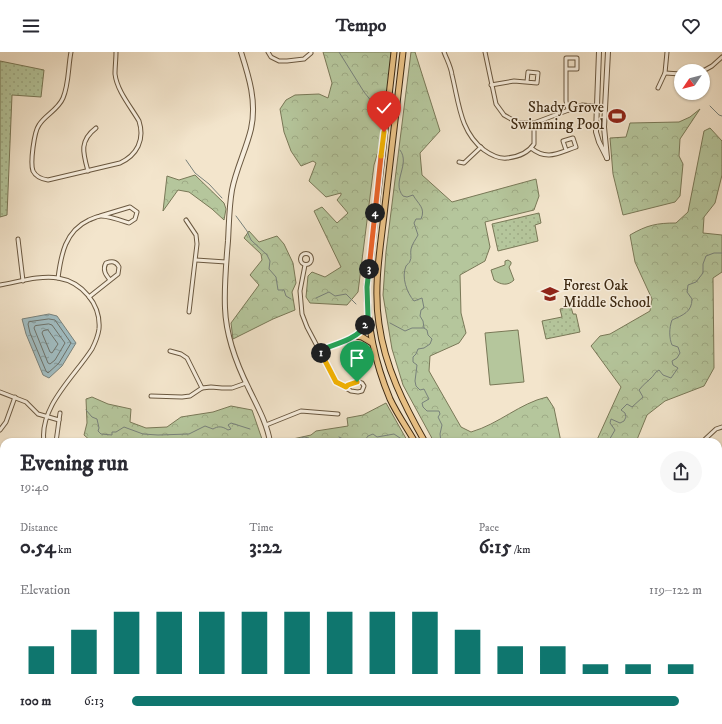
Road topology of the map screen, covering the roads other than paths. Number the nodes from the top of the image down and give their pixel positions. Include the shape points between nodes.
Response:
1 (71, 52) edge
2 (116, 52) edge
3 (241, 52) edge
4 (268, 52) edge
5 (394, 52) edge
6 (403, 52) edge
7 (444, 52) edge
8 (485, 52) edge
9 (599, 52) edge
10 (608, 52) edge
11 (667, 52) edge
12 (311, 53) dead end
13 (722, 56) edge
14 (710, 67) edge
15 (566, 69) junction
16 (665, 73) junction
17 (674, 74) edge
18 (527, 82) junction
19 (491, 85) junction
20 (658, 88) dead end
21 (596, 106) junction
22 (605, 107) junction
23 (568, 110) junction
24 (534, 123) junction
25 (96, 128) dead end
26 (481, 147) junction
27 (531, 148) junction
28 (566, 150) junction
29 (459, 162) dead end
30 (88, 171) junction
31 (100, 216) junction
32 (186, 220) dead end
33 (18, 239) dead end
34 (196, 260) junction
35 (226, 262) junction
36 (305, 265) dead end
37 (58, 278) junction
38 (110, 280) junction
39 (23, 281) junction
40 (0, 285) edge
41 (89, 297) junction
42 (189, 312) dead end
43 (368, 317) junction
44 (356, 336) junction
45 (372, 343) junction
46 (320, 350) junction
47 (170, 351) dead end
48 (246, 383) junction
49 (346, 387) junction
50 (202, 388) junction
51 (0, 392) edge
52 (151, 396) dead end
53 (15, 398) junction
54 (60, 413) dead end
55 (338, 414) dead end
56 (46, 417) junction
57 (59, 420) junction
58 (266, 425) junction
59 (722, 427) edge
60 (0, 430) edge
61 (44, 438) edge
62 (57, 438) edge
63 (269, 438) edge
64 (413, 438) edge
65 (423, 438) edge
66 (706, 438) edge

1 - 30 street via 63,99 36,129 32,168 37,177 48,180
2 - 30 street via 116,79 139,122 142,136 138,148 127,160
3 - 35 street via 250,79 253,112 251,129 232,190
4 - 12 street via 279,61 304,59
5 - 43 main road via 367,287
6 - 65 main road via 377,294 384,350 396,386
7 - 26 street via 452,74 462,119 473,140
8 - 19 street
9 - 21 street
10 - 22 street
11 - 16 street
13 - 14 street
15 - 15 street via 566,58 577,58 577,69
15 - 23 street
16 - 17 street
16 - 20 street
18 - 18 street via 537,83 538,73 528,72
18 - 19 street via 514,81
19 - 24 street via 496,104 504,115 518,123
21 - 22 street
21 - 22 street via 596,132 607,158
21 - 23 street via 582,105
23 - 24 street
24 - 27 street via 535,139
25 - 30 street via 89,134 83,148
26 - 27 street via 489,154 506,158 517,156
26 - 29 street via 464,163
27 - 28 street via 546,156
28 - 28 street via 576,147 573,138 563,141
31 - 31 street via 128,223 135,219 137,212 130,208
31 - 37 street via 81,225 70,236 63,248
32 - 34 street via 196,235
33 - 39 street
34 - 35 street
34 - 42 street
35 - 48 street via 224,283 227,330
36 - 46 street via 300,292 301,305 307,327
37 - 39 street
37 - 41 street via 76,284
38 - 38 street via 118,274 117,263 106,263 104,266 105,274
38 - 41 street
39 - 40 street
41 - 56 street via 98,317 97,339 89,355 51,405
43 - 44 main road via 365,327
43 - 45 main road
44 - 45 main road
44 - 46 street
45 - 64 main road via 390,399
46 - 49 street via 336,382
47 - 50 street via 187,358
48 - 50 street via 232,388
48 - 58 street
49 - 49 street via 358,392 362,391 364,386 362,382 357,382
50 - 52 street via 190,396
51 - 53 street
53 - 56 street via 26,402 38,414
53 - 60 street via 6,422
54 - 57 street
55 - 58 street via 301,411
56 - 57 street
56 - 61 street
57 - 62 street
58 - 63 street
59 - 66 street

